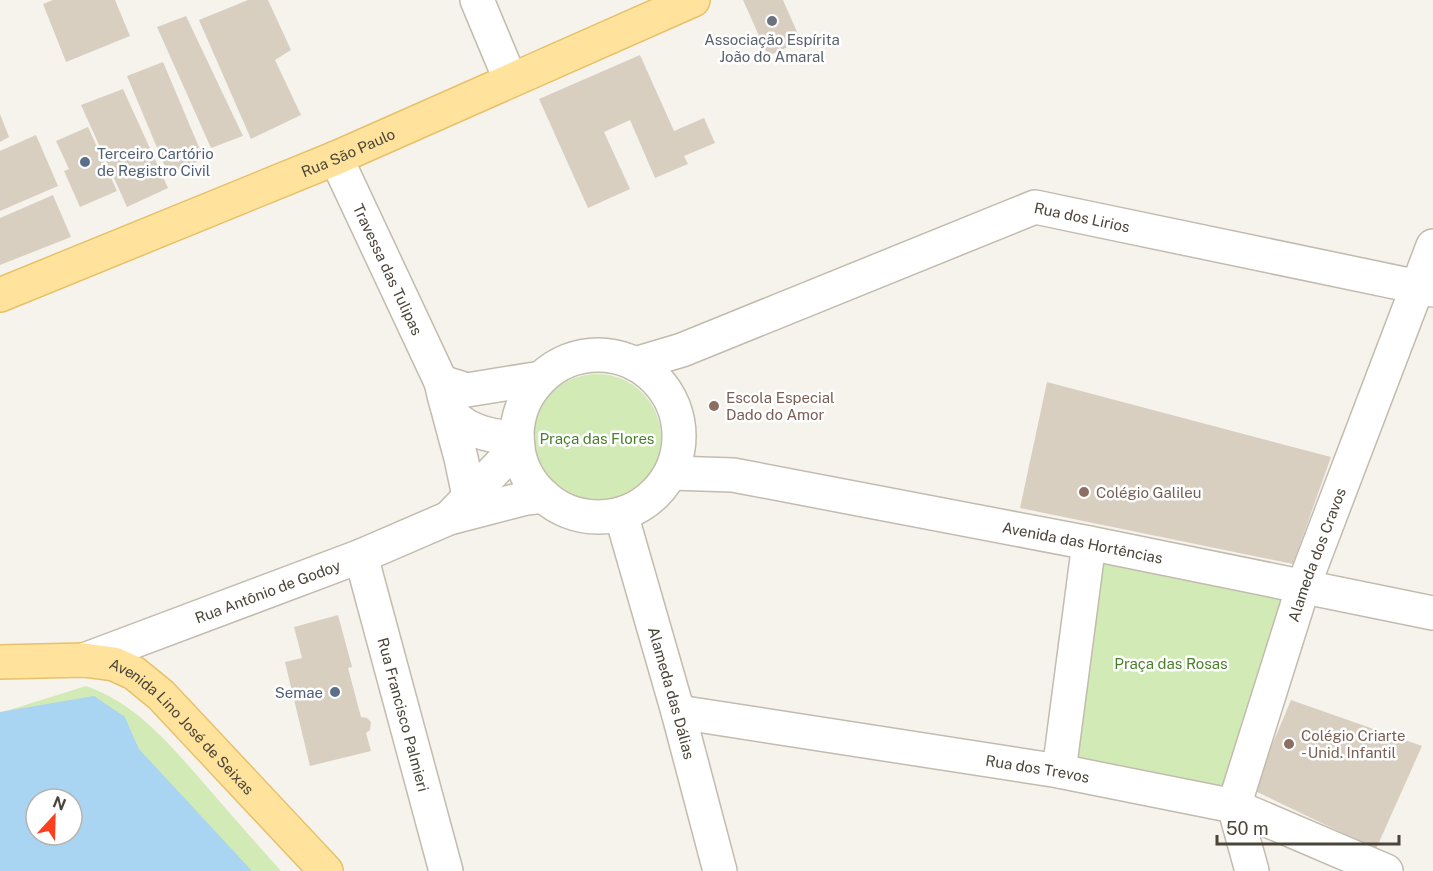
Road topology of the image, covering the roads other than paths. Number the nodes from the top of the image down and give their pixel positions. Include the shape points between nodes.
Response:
1 (477, 0) edge
2 (693, 0) edge
3 (510, 79) junction
4 (336, 158) junction
5 (1433, 246) edge
6 (1426, 288) edge
7 (0, 295) edge
8 (648, 374) junction
9 (541, 378) junction
10 (444, 394) junction
11 (517, 442) junction
12 (675, 459) junction
13 (544, 496) junction
14 (459, 507) junction
15 (621, 514) junction
16 (1089, 543) junction
17 (361, 556) junction
18 (1303, 586) junction
19 (1433, 612) edge
20 (84, 660) junction
21 (0, 662) edge
22 (678, 712) junction
23 (1059, 771) junction
24 (1234, 806) junction
25 (327, 871) edge
26 (446, 871) edge
27 (720, 871) edge
28 (1251, 871) edge
29 (1386, 871) edge

1 - 3 street
2 - 3 main road, Rua São Paulo
3 - 4 main road, Rua São Paulo
4 - 7 main road, Rua São Paulo
4 - 10 street, Travessa das Tulipas
5 - 6 street, Alameda dos Cravos
6 - 8 street, Rua dos Lirios via 1035,207 682,350
6 - 18 street, Alameda dos Cravos
8 - 9 street via 611,356 586,356 562,364
8 - 12 street via 672,402 678,422
9 - 10 street
9 - 11 street via 520,416
10 - 11 street, Travessa das Tulipas via 465,424 481,433
10 - 14 street, Travessa das Tulipas via 461,458
11 - 13 street via 522,465
11 - 14 street, Rua Antônio de Godoy
12 - 15 street via 658,491
12 - 16 street, Avenida das Hortências via 733,475
13 - 14 street, Rua Antônio de Godoy
13 - 15 street via 568,511 594,517
14 - 17 street, Rua Antônio de Godoy
15 - 22 street, Alameda das Dálias
16 - 18 street, Avenida das Hortências
16 - 23 street
17 - 20 street, Rua Antônio de Godoy
17 - 26 street, Rua Francisco Palmieri
18 - 19 street, Avenida das Hortências
18 - 24 street, Alameda dos Cravos
20 - 21 main road, Avenida Lino José de Seixas
20 - 25 main road, Avenida Lino José de Seixas via 114,664 150,685
22 - 23 street, Rua dos Trevos
22 - 27 street, Alameda das Dálias
23 - 24 street, Rua dos Trevos
24 - 28 street
24 - 29 street, Rua dos Trevos

